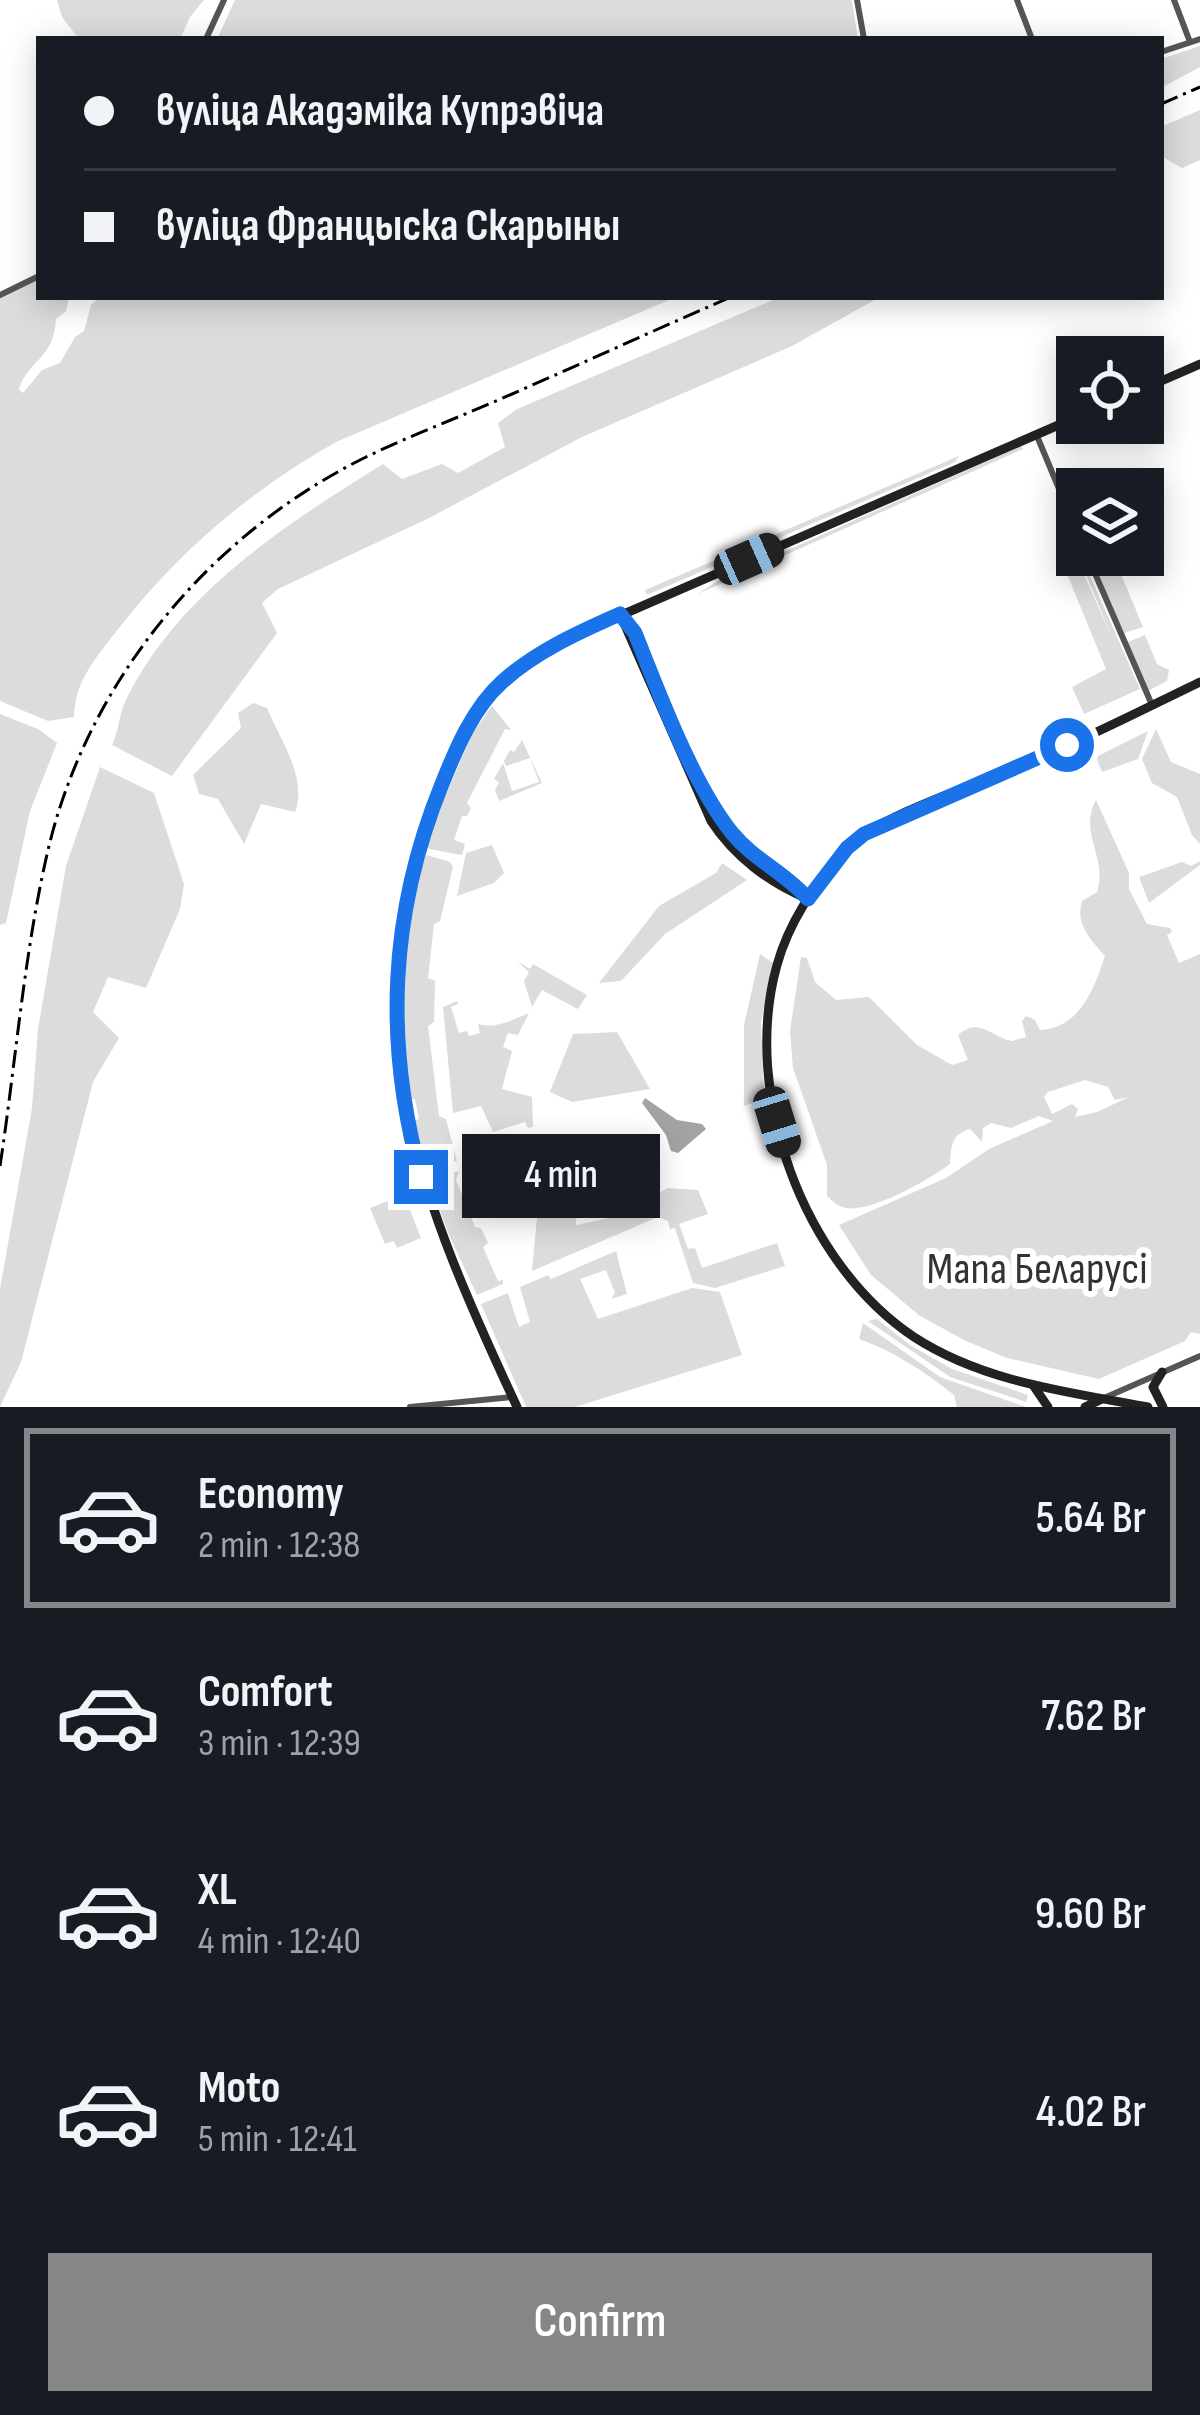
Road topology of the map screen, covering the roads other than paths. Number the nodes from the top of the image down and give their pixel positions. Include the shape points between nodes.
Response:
1 (224, 0) edge
2 (857, 0) edge
3 (1017, 0) edge
4 (1174, 0) edge
5 (207, 36) edge
6 (863, 36) edge
7 (1031, 36) edge
8 (1200, 39) edge
9 (1190, 42) junction
10 (1164, 51) edge
11 (36, 277) edge
12 (0, 295) edge
13 (1200, 364) edge
14 (1164, 380) edge
15 (1056, 426) edge
16 (1036, 434) junction
17 (1056, 482) edge
18 (1096, 576) edge
19 (620, 614) junction
20 (1200, 682) edge
21 (1152, 705) junction
22 (808, 899) junction
23 (1200, 1356) edge
24 (1162, 1372) junction
25 (1034, 1385) junction
26 (1102, 1399) junction
27 (515, 1402) edge
28 (410, 1407) edge
29 (1048, 1407) edge
30 (1084, 1407) edge
31 (1148, 1407) edge
32 (1163, 1407) edge

1 - 5 street
2 - 6 street
3 - 7 street
4 - 9 street
8 - 9 street
9 - 10 street
11 - 12 street
13 - 14 main road
15 - 16 main road
16 - 17 street
16 - 19 main road
18 - 21 street
19 - 22 main road via 720,817
19 - 27 main road via 521,666 482,705 430,812 403,910 395,1037 406,1118 436,1218
20 - 21 main road
21 - 22 main road via 864,834
22 - 25 main road via 777,964 766,1038 777,1122 811,1213 854,1283 896,1324 968,1365
23 - 24 street
24 - 26 street
24 - 32 main road via 1153,1387
25 - 26 main road
25 - 29 main road
26 - 30 main road
26 - 31 main road
27 - 28 street

